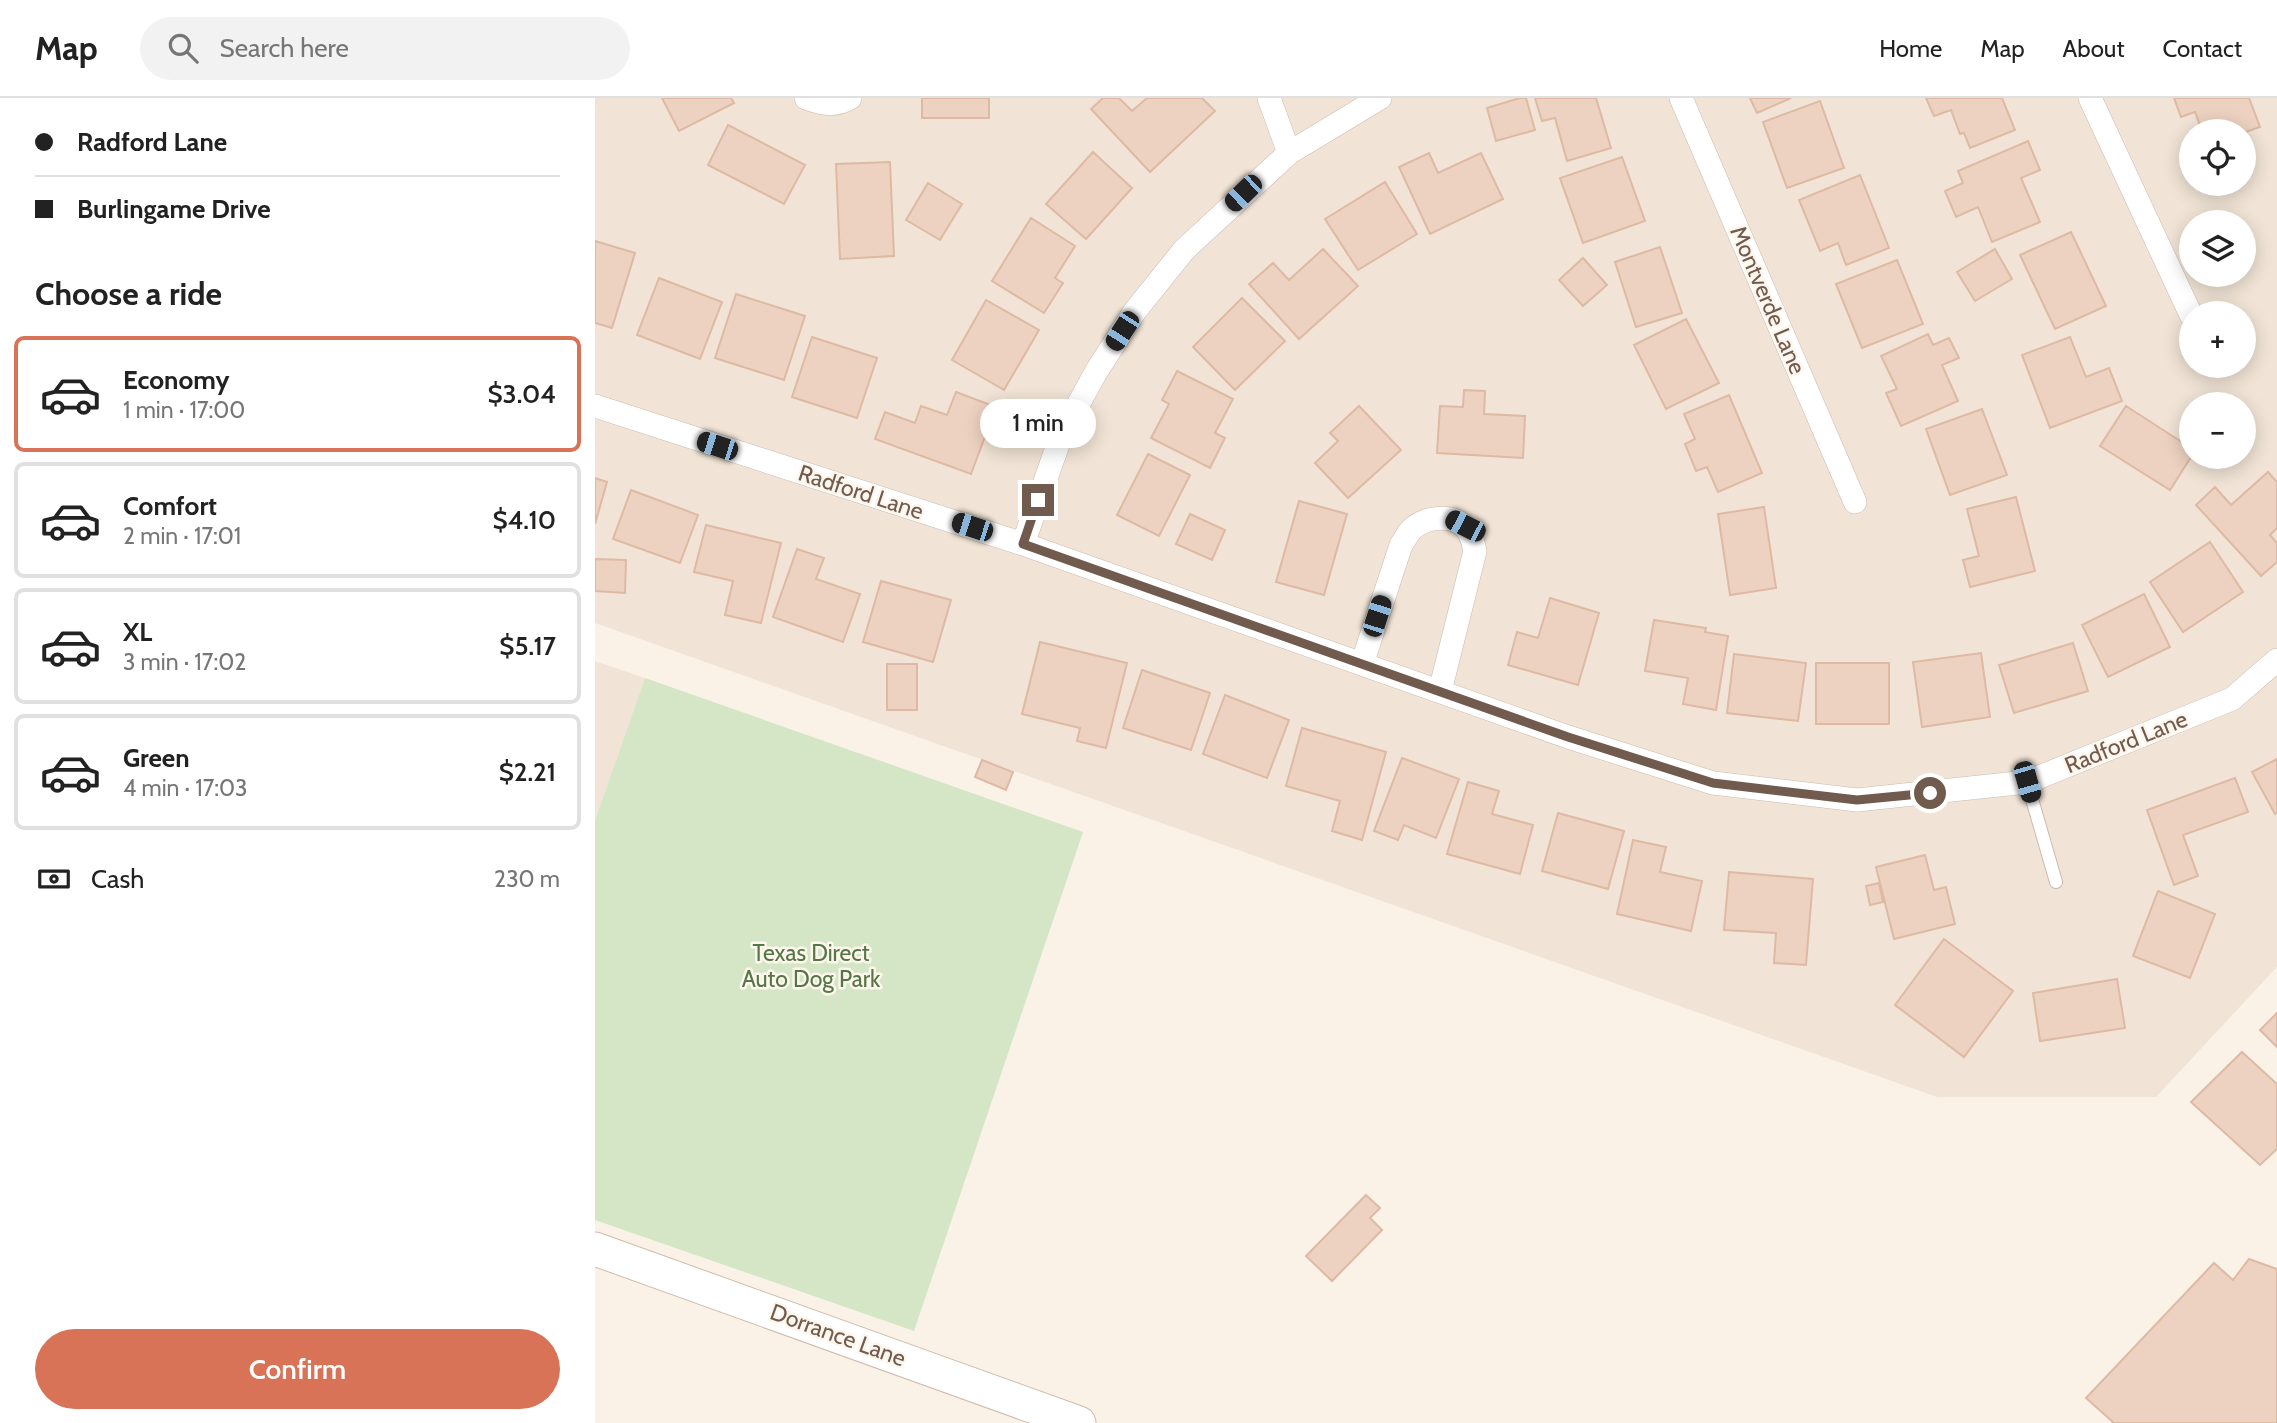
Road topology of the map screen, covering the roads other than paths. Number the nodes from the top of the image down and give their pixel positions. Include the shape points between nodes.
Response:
1 (806, 98) edge
2 (850, 98) edge
3 (1269, 98) edge
4 (1380, 98) edge
5 (1681, 98) edge
6 (2090, 98) edge
7 (1289, 153) junction
8 (2184, 301) edge
9 (595, 405) edge
10 (1855, 502) dead end
11 (1023, 544) junction
12 (2277, 660) edge
13 (1362, 664) junction
14 (1440, 691) junction
15 (2027, 782) junction
16 (2056, 882) dead end
17 (595, 1249) edge
18 (1080, 1423) edge

1 - 2 street via 827,105
3 - 7 street
4 - 7 street
5 - 10 street, Montverde Lane
6 - 8 street
7 - 11 street via 1184,250 1135,311 1061,436
9 - 11 street, Radford Lane
11 - 13 street, Radford Lane
12 - 15 street, Radford Lane via 2232,699
13 - 14 street, Radford Lane
13 - 14 street via 1401,545 1411,530 1429,519 1450,518 1465,526 1475,551
14 - 15 street, Radford Lane via 1713,783 1857,800
15 - 16 lane
17 - 18 street, Dorrance Lane

